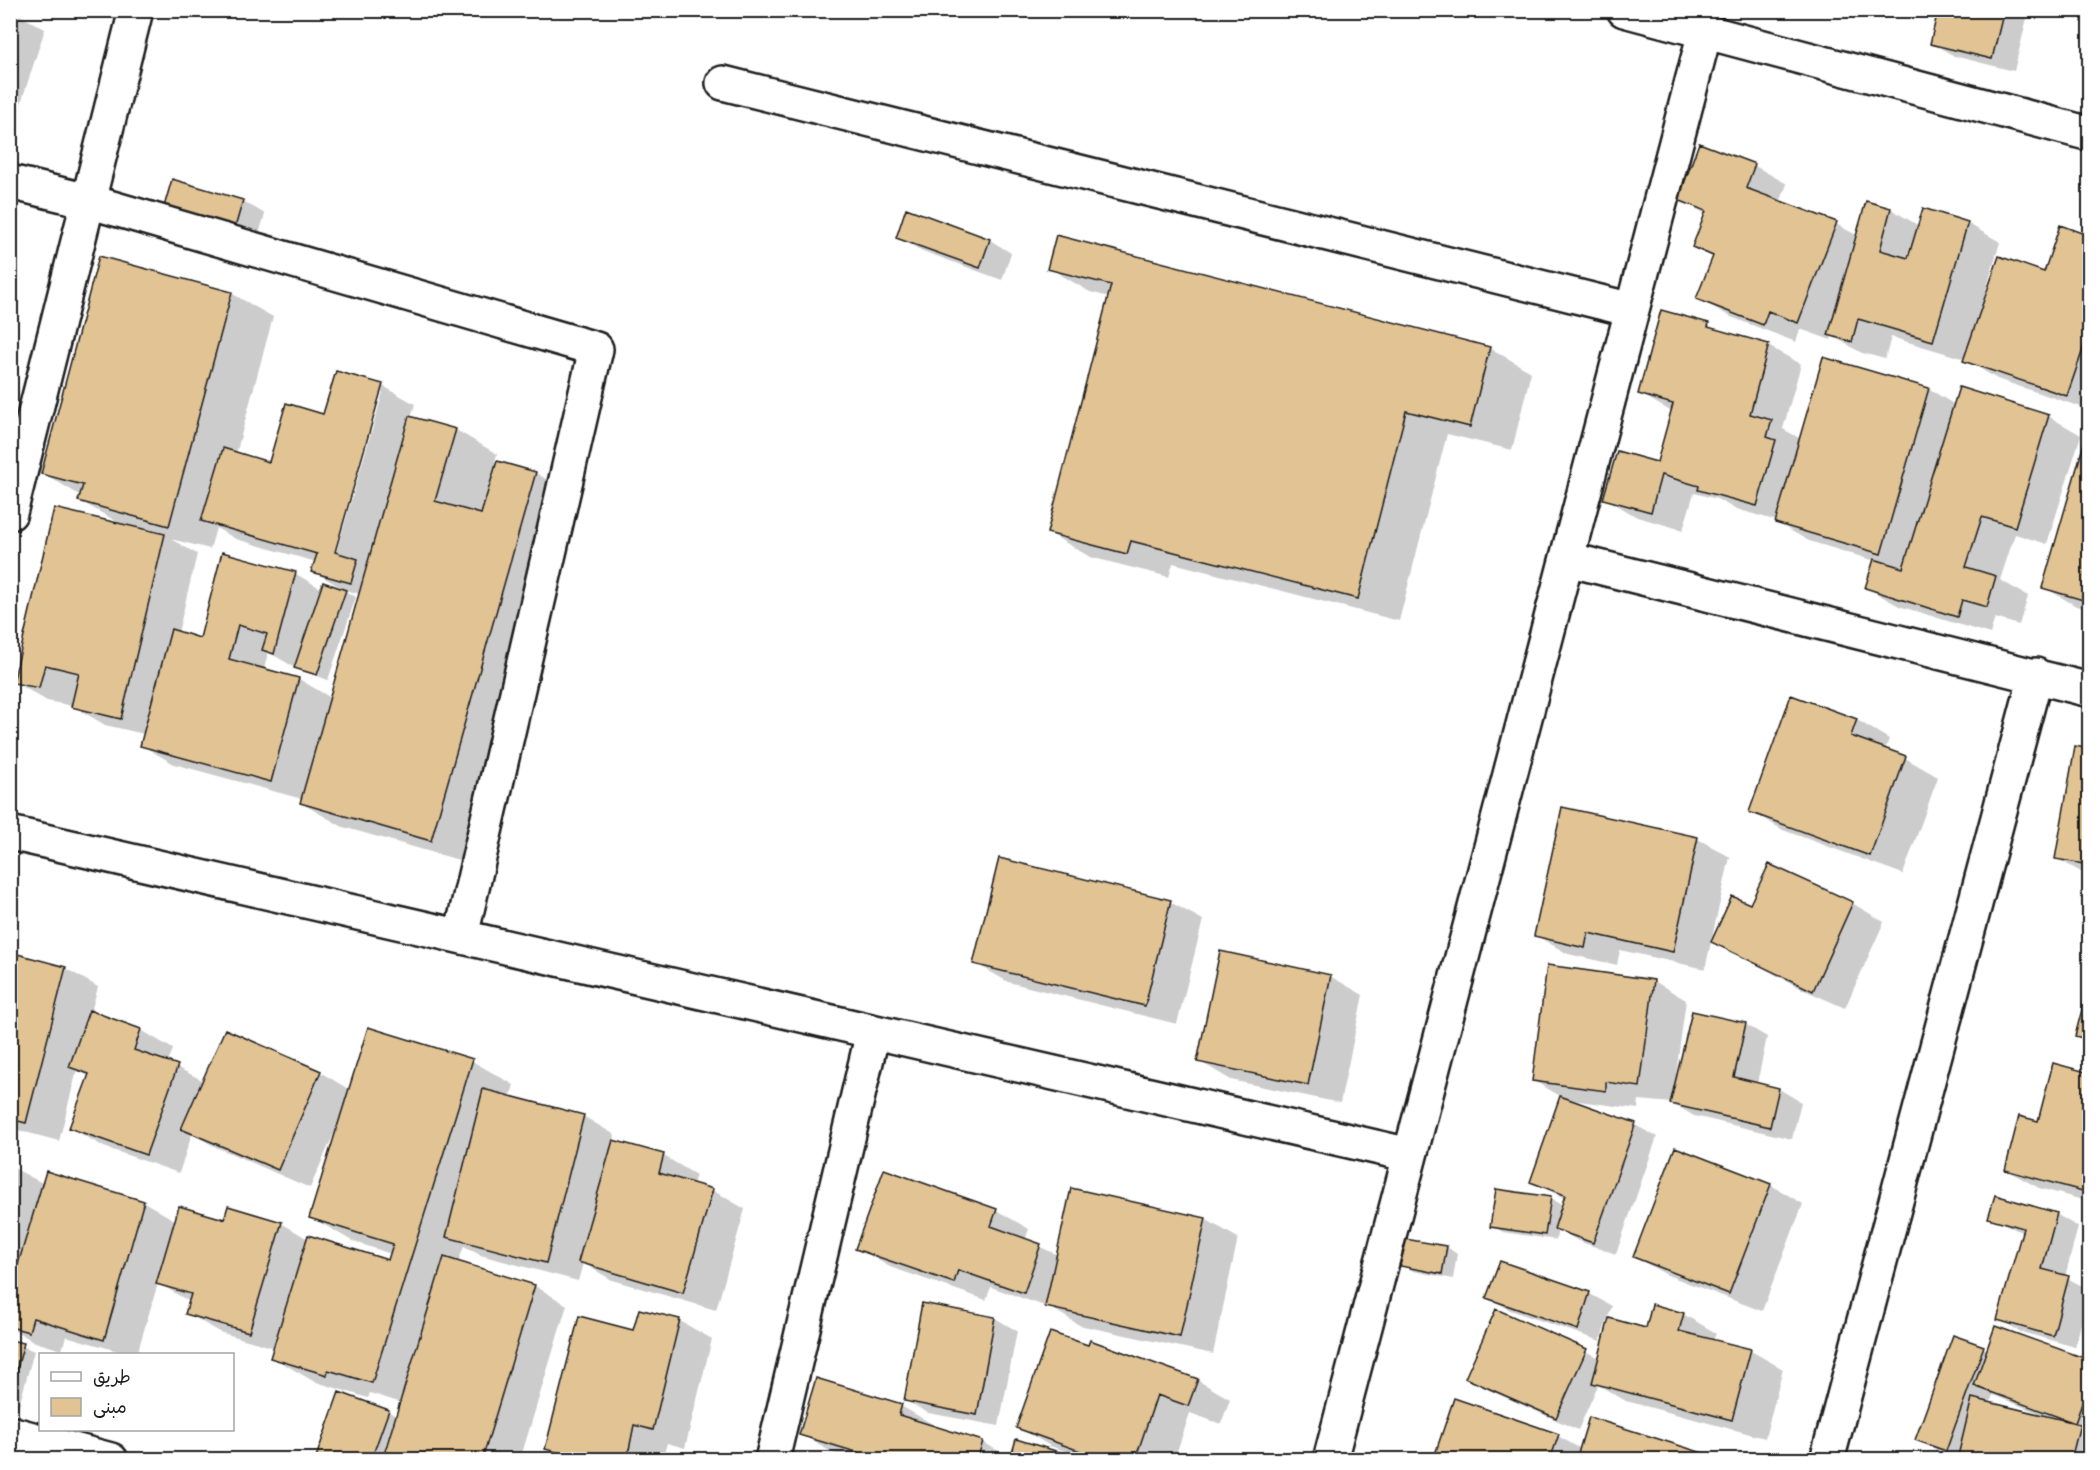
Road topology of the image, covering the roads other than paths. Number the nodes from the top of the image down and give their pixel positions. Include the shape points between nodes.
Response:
1 (136, 10) edge
2 (1624, 10) edge
3 (1705, 32) junction
4 (723, 83) dead end
5 (2090, 134) edge
6 (10, 182) edge
7 (88, 201) junction
8 (1632, 310) junction
9 (10, 513) edge
10 (1567, 559) junction
11 (2036, 675) junction
12 (2090, 690) edge
13 (10, 833) edge
14 (461, 936) junction
15 (873, 1032) junction
16 (1410, 1155) junction
17 (10, 1433) edge
18 (111, 1460) edge
19 (772, 1460) edge
20 (1330, 1460) edge
21 (1827, 1460) edge

1 - 7 street
2 - 3 street
3 - 5 street
3 - 8 street
4 - 8 street
6 - 7 street
7 - 9 street
7 - 14 street via 596,349
8 - 10 street
10 - 11 street
10 - 16 street
11 - 12 street
11 - 21 street
13 - 14 street
14 - 15 street
15 - 16 street
15 - 19 street
16 - 20 street
17 - 18 street

